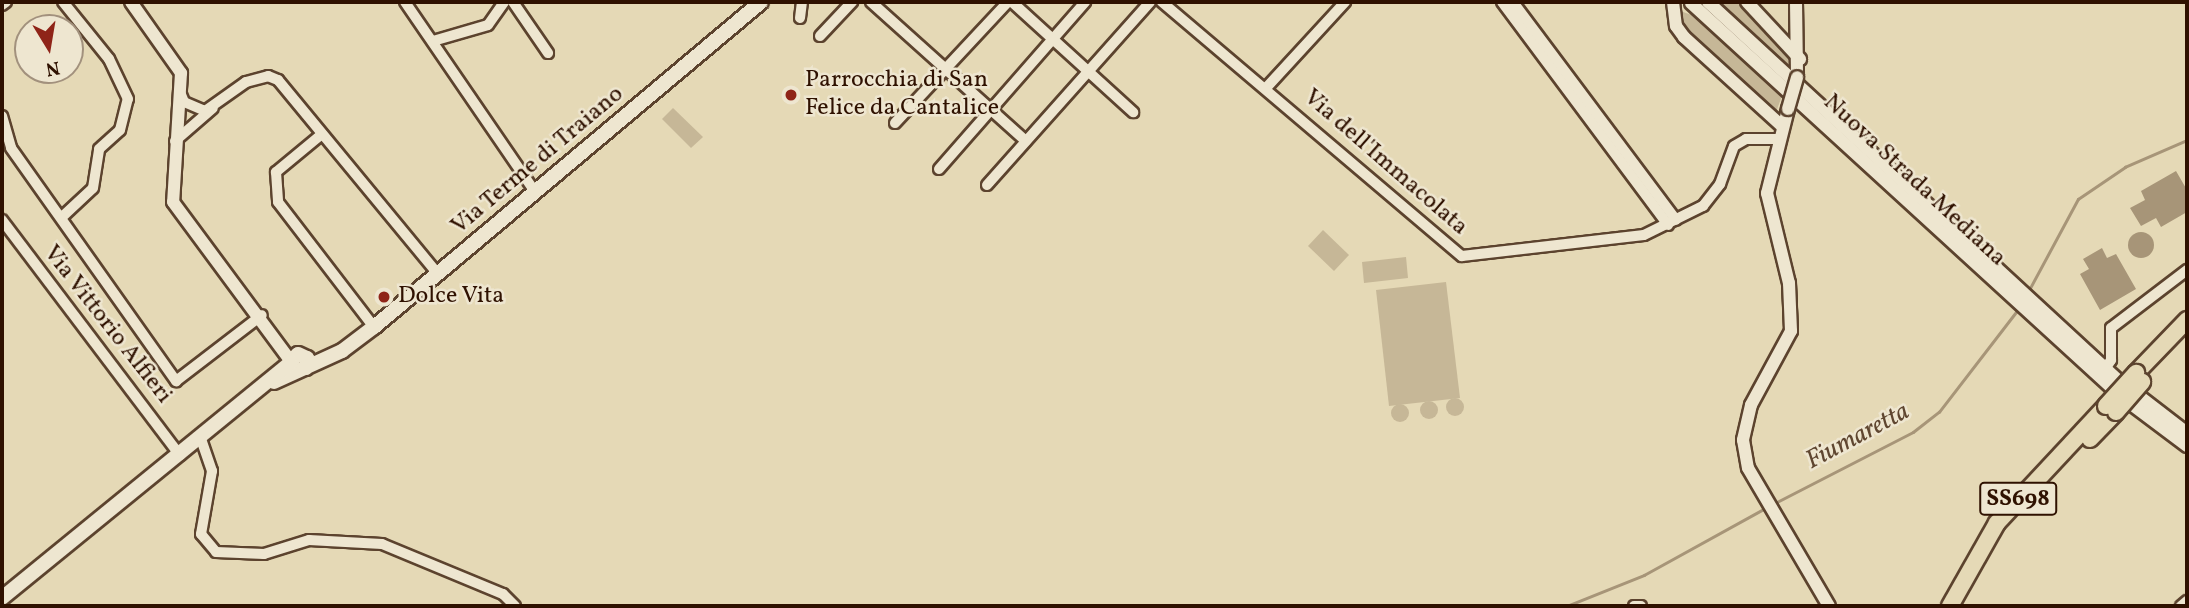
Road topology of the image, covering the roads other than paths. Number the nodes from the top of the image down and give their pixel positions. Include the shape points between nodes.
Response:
1 (63, 2) edge
2 (131, 2) edge
3 (405, 2) edge
4 (504, 2) edge
5 (513, 2) edge
6 (761, 2) edge
7 (802, 2) edge
8 (852, 2) edge
9 (871, 2) edge
10 (1010, 2) edge
11 (1085, 2) edge
12 (1150, 2) edge
13 (1162, 2) edge
14 (1345, 2) edge
15 (1502, 2) edge
16 (1513, 2) edge
17 (1673, 2) edge
18 (1688, 2) edge
19 (1708, 2) edge
20 (1747, 2) edge
21 (1796, 6) edge
22 (800, 18) dead end
23 (1773, 26) junction
24 (820, 36) dead end
25 (1053, 38) junction
26 (433, 41) junction
27 (548, 53) dead end
28 (1800, 59) junction
29 (944, 67) junction
30 (1088, 71) junction
31 (1266, 88) junction
32 (180, 92) junction
33 (218, 102) junction
34 (992, 110) junction
35 (1133, 112) dead end
36 (2, 116) edge
37 (895, 123) dead end
38 (1782, 133) junction
39 (322, 134) junction
40 (175, 141) junction
41 (1026, 141) junction
42 (939, 169) dead end
43 (987, 185) dead end
44 (535, 192) junction
45 (62, 217) junction
46 (2, 220) edge
47 (1672, 223) junction
48 (2187, 270) edge
49 (438, 274) junction
50 (2006, 289) junction
51 (262, 315) junction
52 (2035, 315) junction
53 (2187, 320) edge
54 (374, 327) junction
55 (2187, 336) edge
56 (299, 362) junction
57 (2105, 369) junction
58 (2137, 388) junction
59 (2111, 409) junction
60 (2187, 433) edge
61 (201, 439) junction
62 (2187, 446) edge
63 (180, 455) junction
64 (2, 598) edge
65 (2187, 601) edge
66 (515, 606) edge
67 (1634, 606) edge
68 (1641, 606) edge
69 (1829, 606) edge
70 (1951, 606) edge
71 (1961, 606) edge
72 (2181, 606) edge

1 - 45 street via 109,59 128,99 120,130 99,149 93,188
2 - 32 street via 174,57
3 - 26 street
4 - 26 street via 488,26
5 - 27 street
6 - 44 main road, Via Terme di Traiano
7 - 22 street
8 - 24 street
9 - 29 street
10 - 25 street
10 - 29 street
11 - 25 street
12 - 30 street
13 - 31 street, Via dell'Immacolata
14 - 31 street
15 - 47 street
16 - 47 street
17 - 38 street via 1676,26 1684,37
18 - 50 street, Nuova Strada Mediana
19 - 50 street, Nuova Strada Mediana
20 - 23 street
21 - 23 street via 1788,25
21 - 28 street
23 - 28 street
25 - 30 street
25 - 34 street
26 - 44 street
28 - 38 street, bridge
29 - 34 street
29 - 37 street
30 - 35 street
30 - 41 street
31 - 47 street, Via dell'Immacolata via 1462,256 1612,242
32 - 33 street via 194,109 205,111
32 - 40 street
33 - 39 street via 268,76
33 - 40 street
34 - 41 street
34 - 42 street
36 - 45 street via 11,148
38 - 47 street, Via dell'Immacolata via 1746,139 1734,146 1720,184 1703,206
38 - 69 street via 1767,193 1789,283 1791,331 1751,405 1743,440 1748,468
39 - 49 street
39 - 54 street via 276,172 278,202
40 - 51 street via 173,202
41 - 43 street
44 - 49 main road, Via Terme di Traiano
45 - 51 street via 176,381
46 - 63 street, Via Vittorio Alfieri
48 - 57 street via 2110,328 2111,360
49 - 54 main road, Via Terme di Traiano
50 - 52 street, Nuova Strada Mediana
51 - 56 street
52 - 57 street, Nuova Strada Mediana
52 - 57 street, Nuova Strada Mediana via 2114,383
53 - 58 highway, SS698
54 - 56 main road, Via Terme di Traiano via 342,351
55 - 58 highway, SS698
56 - 61 main road, Via Terme di Traiano
58 - 59 highway, SS698, bridge
58 - 60 street
58 - 62 street
59 - 70 highway, SS698 via 1997,523
59 - 71 highway, SS698 via 2016,516
61 - 63 main road, Via Terme di Traiano
61 - 66 street via 212,471 201,534 216,552 264,554 309,540 382,544 503,594
63 - 64 main road, Via Terme di Traiano
65 - 72 street
67 - 68 street

